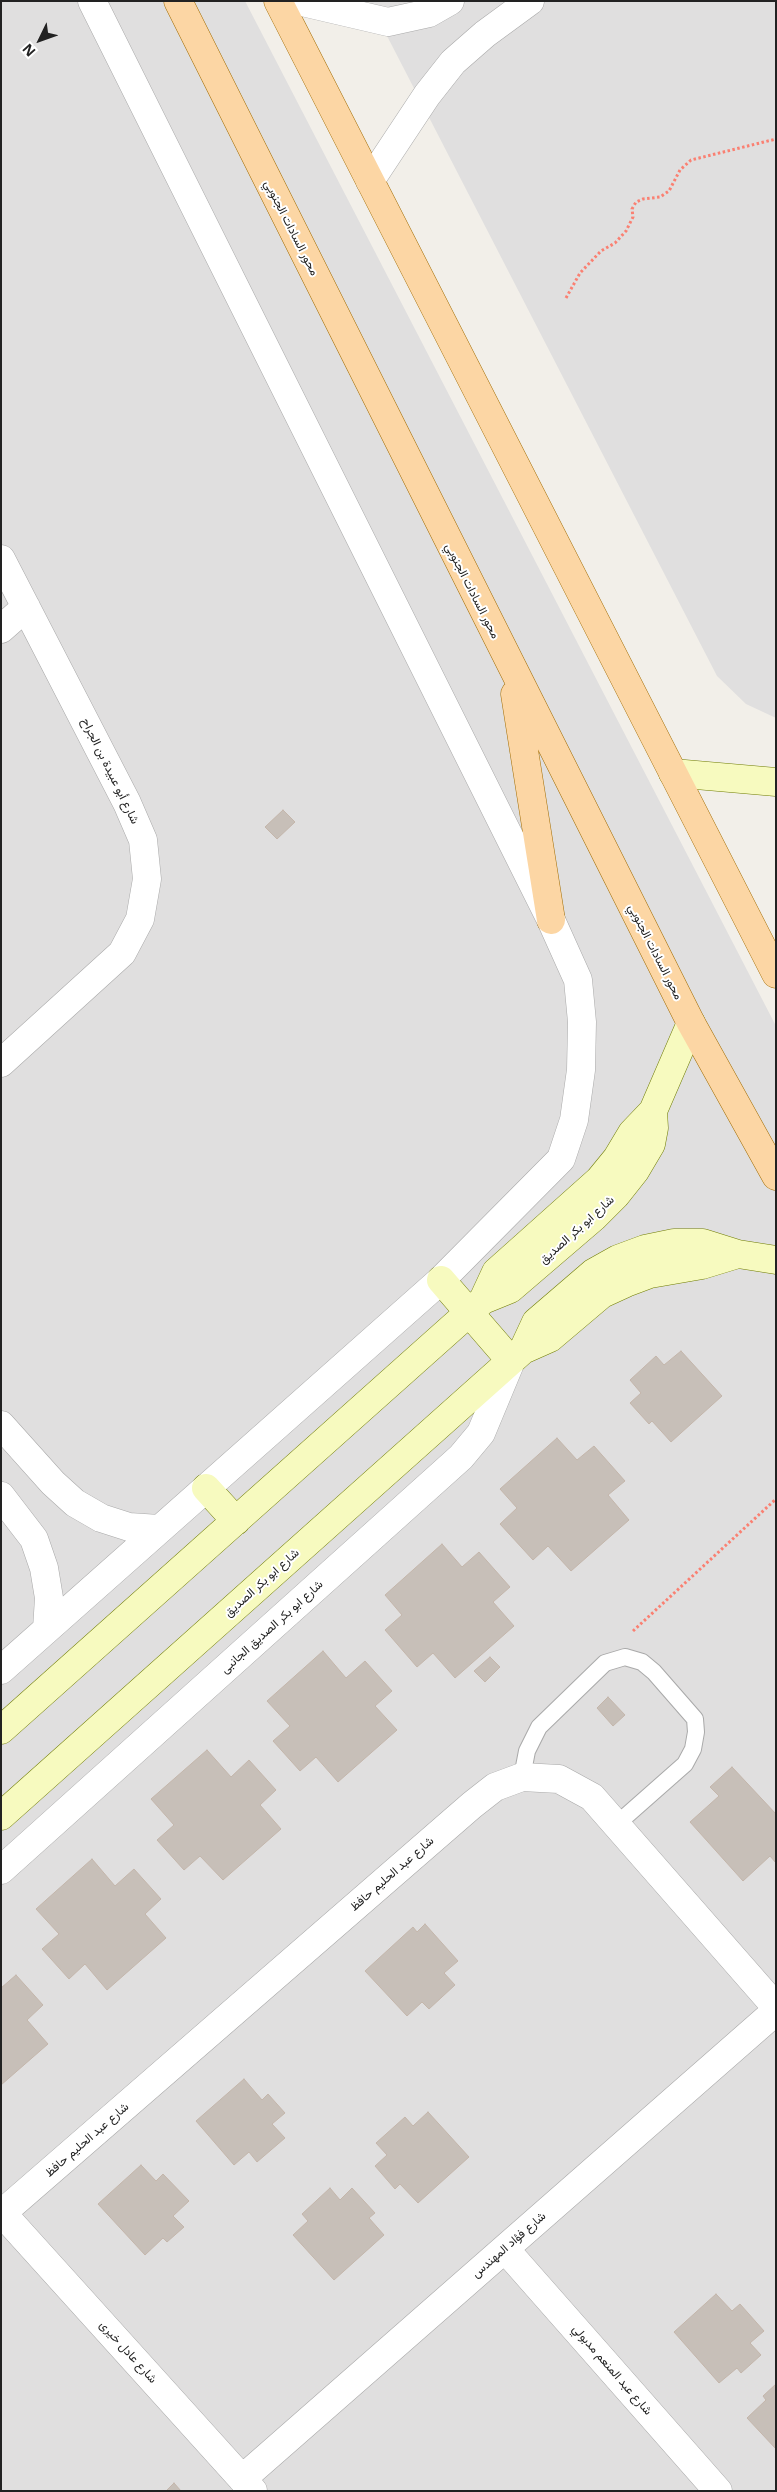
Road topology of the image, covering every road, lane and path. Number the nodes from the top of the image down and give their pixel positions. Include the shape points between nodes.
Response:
1 (92, 1) edge
2 (178, 1) edge
3 (278, 1) edge
4 (298, 1) edge
5 (450, 1) edge
6 (530, 1) edge
7 (776, 139) edge
8 (370, 181) junction
9 (566, 298) dead end
10 (1, 559) edge
11 (26, 607) junction
12 (1, 629) edge
13 (510, 666) junction
14 (673, 773) junction
15 (776, 782) edge
16 (551, 920) junction
17 (776, 974) edge
18 (691, 1023) junction
19 (1, 1062) edge
20 (776, 1176) edge
21 (776, 1260) edge
22 (441, 1280) junction
23 (476, 1306) junction
24 (517, 1356) junction
25 (1, 1424) edge
26 (206, 1488) junction
27 (1, 1496) edge
28 (776, 1499) edge
29 (236, 1521) junction
30 (159, 1529) junction
31 (47, 1629) junction
32 (625, 1657) junction
33 (1, 1670) edge
34 (1, 1730) edge
35 (522, 1777) junction
36 (1, 1816) edge
37 (617, 1824) junction
38 (1, 1870) edge
39 (776, 2009) edge
40 (2, 2214) edge
41 (505, 2249) junction
42 (248, 2485) edge
43 (718, 2491) edge

1 - 16 street
2 - 13 main road, محور السادات الجنوبي
3 - 8 main road
4 - 5 street via 388,22 429,13
6 - 8 street via 454,62 427,95
7 - 9 path via 692,160 680,170 669,191 660,197 636,202 626,231 580,273
8 - 14 main road
10 - 11 street, شارع أبو عبيدة بن الجراح
11 - 12 street
11 - 19 street, شارع أبو عبيدة بن الجراح via 127,803 143,840 147,879 140,918 122,953
13 - 16 main road
13 - 18 main road, محور السادات الجنوبي
14 - 15 street
14 - 17 main road
16 - 22 street via 578,980 582,1022 581,1070 574,1120 561,1159
18 - 20 main road, محور السادات الجنوبي
18 - 23 street, شارع ابو بكر الصديق via 653,1111 651,1144 635,1171 616,1195 510,1289
21 - 24 street, شارع ابو بكر الصديق via 738,1254 702,1265 650,1274 602,1294 550,1338
22 - 23 street
22 - 26 street
23 - 24 street
23 - 29 street, شارع ابو بكر الصديق
24 - 36 street, شارع ابو بكر الصديق
24 - 38 street, شارع ابو بكر الصديق الجانبى via 481,1433 461,1457
25 - 30 street via 75,1503 101,1518 129,1527
26 - 29 street
26 - 30 street
27 - 31 street via 34,1539 44,1568 49,1598
28 - 32 path via 641,1622 632,1632
29 - 34 street, شارع ابو بكر الصديق
30 - 31 street
31 - 33 street
32 - 35 lane via 605,1663 539,1727 527,1751
32 - 37 lane via 642,1662 654,1672 695,1719 696,1732 693,1749 685,1764
35 - 37 street, شارع عبد الحليم حافظ via 559,1779 592,1797
35 - 40 street, شارع عبد الحليم حافظ via 495,1787 472,1805
37 - 39 street, شارع عبد الحليم حافظ
39 - 41 street, شارع فؤاد المهندس
40 - 42 street, شارع عادل خيرى
41 - 42 street, شارع فؤاد المهندس
41 - 43 street, شارع عبد المنعم مدبولي

